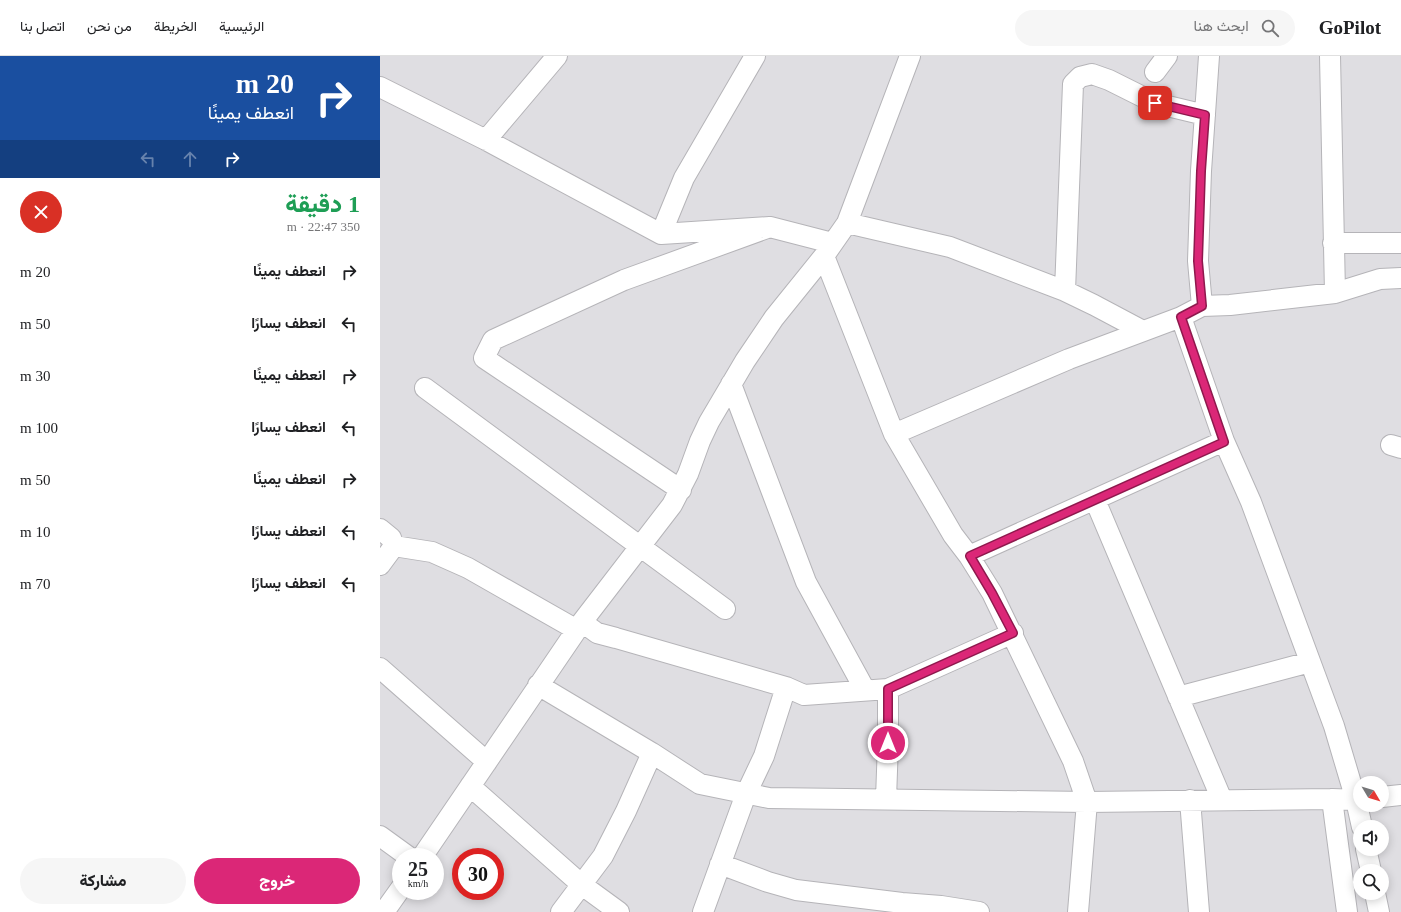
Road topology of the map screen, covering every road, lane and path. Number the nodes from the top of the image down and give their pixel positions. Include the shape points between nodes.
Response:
1 (557, 56) edge
2 (755, 56) edge
3 (910, 56) edge
4 (1167, 56) edge
5 (1209, 56) edge
6 (1330, 56) edge
7 (1155, 72) dead end
8 (380, 87) edge
9 (1205, 115) junction
10 (486, 140) junction
11 (847, 223) junction
12 (770, 228) junction
13 (661, 234) junction
14 (1333, 243) junction
15 (1401, 243) edge
16 (828, 249) junction
17 (1401, 278) edge
18 (1065, 291) junction
19 (1335, 293) junction
20 (1202, 306) junction
21 (1181, 317) junction
22 (1143, 331) junction
23 (731, 384) junction
24 (425, 388) dead end
25 (894, 434) junction
26 (1224, 442) junction
27 (681, 490) junction
28 (1095, 500) junction
29 (380, 529) edge
30 (394, 546) junction
31 (640, 547) junction
32 (970, 556) junction
33 (380, 565) edge
34 (725, 609) dead end
35 (580, 626) junction
36 (1013, 633) junction
37 (1310, 662) junction
38 (380, 668) edge
39 (538, 685) junction
40 (786, 687) junction
41 (888, 689) junction
42 (865, 690) junction
43 (1178, 697) junction
44 (652, 753) junction
45 (486, 762) junction
46 (1353, 785) edge
47 (470, 786) junction
48 (746, 794) junction
49 (1401, 795) edge
50 (1389, 796) edge
51 (886, 799) junction
52 (1332, 799) junction
53 (1190, 800) junction
54 (1222, 800) junction
55 (1353, 800) edge
56 (1087, 802) junction
57 (380, 836) edge
58 (397, 848) edge
59 (428, 848) edge
60 (720, 864) junction
61 (582, 885) junction
62 (392, 900) edge
63 (1376, 900) edge
64 (941, 909) edge
65 (384, 912) edge
66 (561, 912) edge
67 (619, 912) edge
68 (703, 912) edge
69 (979, 912) edge
70 (1078, 912) edge
71 (1199, 912) edge
72 (1347, 912) edge
73 (1379, 912) edge

1 - 10 street
2 - 13 street via 684,178
3 - 11 street
4 - 7 street
5 - 9 street
6 - 14 street
8 - 10 street
9 - 18 street via 1155,103 1092,74 1080,77 1073,84
9 - 20 street via 1198,261
10 - 13 street
11 - 16 street
11 - 18 street via 950,247
12 - 13 street
12 - 16 street
12 - 27 street via 624,280 493,340 484,358
14 - 15 street
14 - 19 street
16 - 23 street via 774,318
16 - 25 street
17 - 19 street via 1380,279
18 - 22 street
19 - 20 street
20 - 21 street
21 - 22 street
21 - 26 street
22 - 25 street via 1069,359
23 - 27 street via 703,435
23 - 42 street via 806,582
24 - 31 street
25 - 32 street via 953,535
26 - 28 street
26 - 37 street via 1250,502
27 - 31 street via 663,519
28 - 32 street
28 - 43 street
29 - 30 street via 391,538
30 - 33 street
30 - 35 street via 432,552
31 - 34 street
31 - 35 street
32 - 36 street
35 - 39 street
35 - 40 street via 597,634
36 - 41 street
36 - 56 street via 1073,761
37 - 43 street
37 - 46 street
38 - 45 street
39 - 44 street
39 - 45 street
40 - 42 street via 804,696
40 - 48 street via 764,756
41 - 42 street
41 - 51 street
43 - 54 street
44 - 48 street via 700,784
44 - 61 street via 603,856
45 - 47 street
47 - 59 street
47 - 61 street
48 - 51 street via 769,798
48 - 60 street
49 - 50 street
51 - 56 street
52 - 54 street
52 - 55 street
52 - 72 street
53 - 54 street
53 - 56 street
53 - 71 street
56 - 70 street
57 - 58 street
60 - 64 street via 796,890
60 - 68 street
61 - 66 street
61 - 67 street
62 - 65 street
63 - 73 street
64 - 69 street

